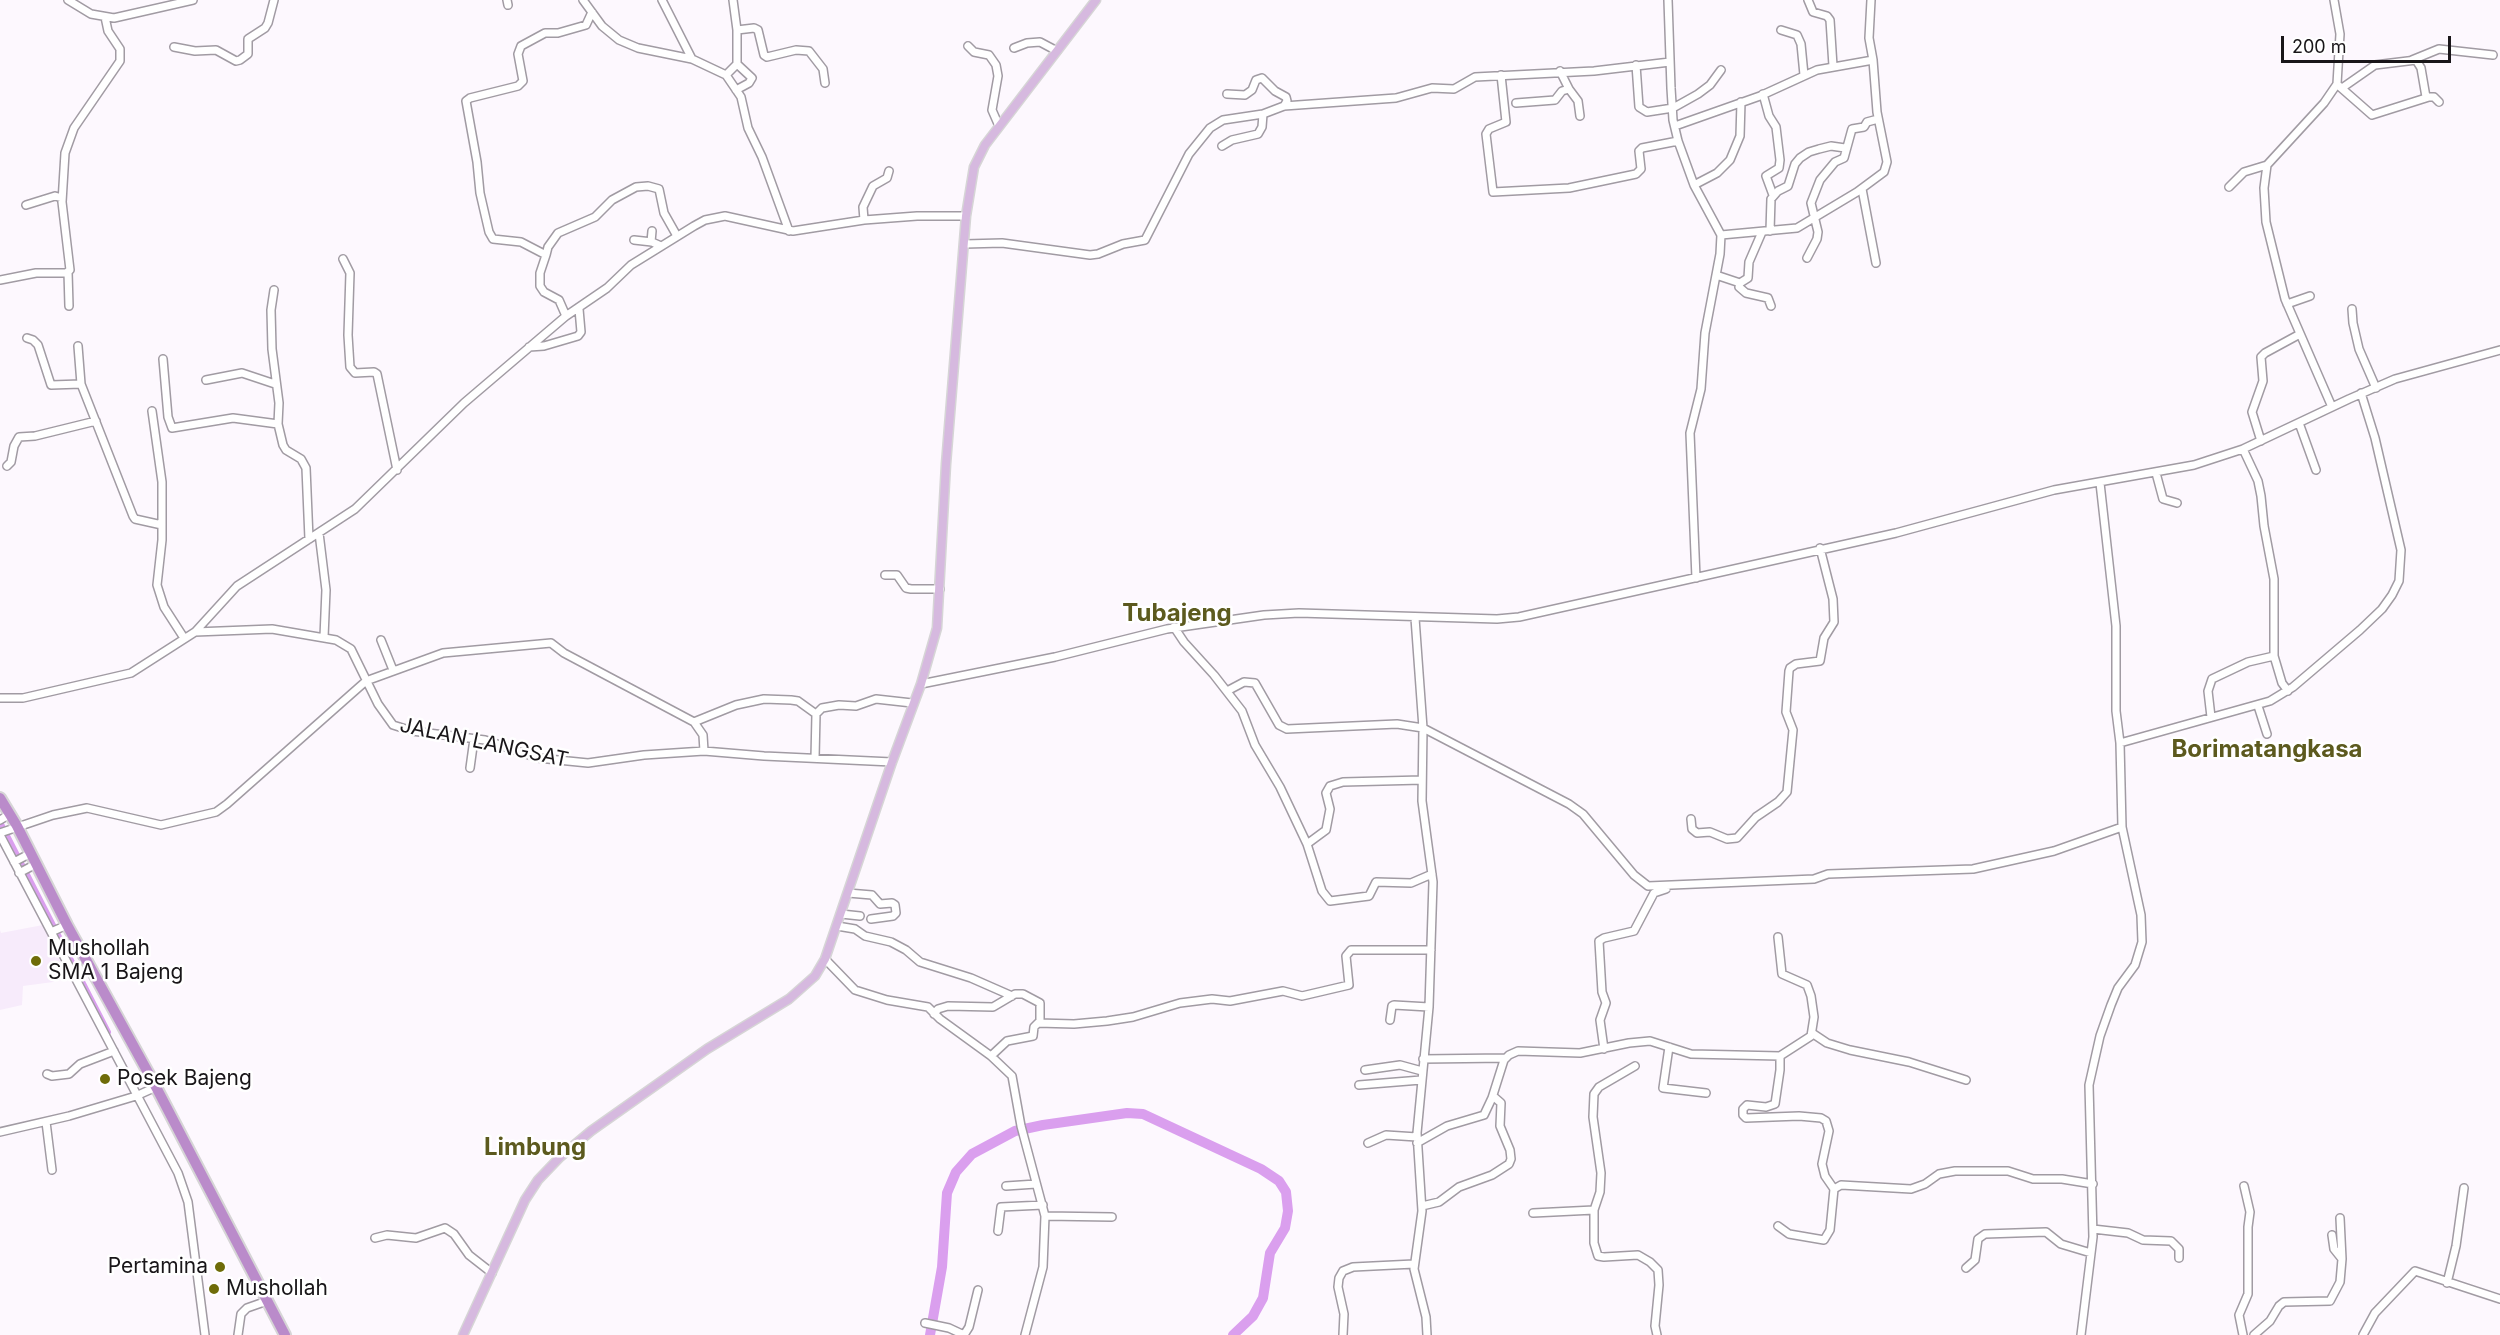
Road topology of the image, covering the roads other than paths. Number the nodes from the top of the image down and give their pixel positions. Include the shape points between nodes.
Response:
1 (68, 0) edge
2 (193, 0) edge
3 (274, 0) edge
4 (583, 0) edge
5 (662, 0) edge
6 (733, 0) edge
7 (1096, 0) edge
8 (1668, 0) edge
9 (1808, 0) edge
10 (1871, 0) edge
11 (2334, 0) edge
12 (592, 12) junction
13 (105, 17) junction
14 (737, 30) junction
15 (1781, 30) dead end
16 (968, 46) dead end
17 (174, 47) dead end
18 (1014, 48) dead end
19 (1057, 51) junction
20 (2493, 55) dead end
21 (692, 59) junction
22 (1873, 60) junction
23 (2412, 60) junction
24 (1670, 62) junction
25 (737, 64) junction
26 (1636, 65) junction
27 (1833, 66) junction
28 (1720, 70) dead end
29 (1560, 71) junction
30 (726, 75) junction
31 (1501, 75) junction
32 (1804, 75) junction
33 (825, 83) dead end
34 (2339, 86) junction
35 (1569, 89) junction
36 (736, 90) junction
37 (1227, 94) dead end
38 (1763, 94) junction
39 (2426, 97) junction
40 (1741, 102) junction
41 (2439, 102) dead end
42 (1516, 103) dead end
43 (1284, 106) junction
44 (1672, 108) junction
45 (1263, 114) junction
46 (1580, 116) dead end
47 (1878, 119) junction
48 (999, 126) junction
49 (1675, 126) junction
50 (1678, 141) junction
51 (1222, 147) dead end
52 (1845, 148) junction
53 (2267, 165) junction
54 (889, 171) dead end
55 (1694, 185) junction
56 (2229, 187) dead end
57 (1862, 189) junction
58 (1773, 195) junction
59 (62, 198) junction
60 (26, 205) dead end
61 (966, 216) junction
62 (1814, 219) junction
63 (864, 220) junction
64 (652, 231) dead end
65 (789, 231) junction
66 (1766, 231) junction
67 (1721, 235) junction
68 (677, 236) junction
69 (634, 240) dead end
70 (651, 242) junction
71 (965, 244) junction
72 (661, 246) junction
73 (546, 255) junction
74 (1807, 258) dead end
75 (343, 259) dead end
76 (1876, 263) dead end
77 (68, 272) junction
78 (1716, 275) junction
79 (0, 280) edge
80 (1740, 283) junction
81 (274, 290) dead end
82 (2310, 297) dead end
83 (2287, 304) junction
84 (69, 306) dead end
85 (1771, 306) dead end
86 (579, 309) junction
87 (2352, 309) dead end
88 (566, 316) junction
89 (2300, 334) junction
90 (27, 338) dead end
91 (78, 346) dead end
92 (529, 347) junction
93 (2500, 350) edge
94 (163, 359) dead end
95 (206, 380) dead end
96 (81, 384) junction
97 (275, 384) junction
98 (2376, 388) junction
99 (2361, 393) junction
100 (2332, 406) junction
101 (152, 411) dead end
102 (96, 421) junction
103 (2299, 423) junction
104 (278, 424) junction
105 (2261, 441) junction
106 (2243, 449) junction
107 (7, 466) dead end
108 (397, 470) junction
109 (2316, 470) dead end
110 (2156, 473) junction
111 (2100, 483) junction
112 (2177, 503) dead end
113 (162, 525) junction
114 (319, 532) junction
115 (309, 539) junction
116 (1821, 548) junction
117 (885, 575) dead end
118 (1696, 578) junction
119 (940, 589) junction
120 (1415, 618) junction
121 (1174, 627) junction
122 (195, 632) junction
123 (324, 637) junction
124 (184, 638) junction
125 (381, 640) dead end
126 (2274, 656) junction
127 (393, 670) junction
128 (366, 681) junction
129 (921, 684) junction
130 (1227, 691) junction
131 (2288, 691) junction
132 (0, 698) edge
133 (912, 703) junction
134 (2258, 706) junction
135 (816, 714) junction
136 (2211, 717) junction
137 (694, 722) junction
138 (1423, 728) junction
139 (2268, 734) dead end
140 (474, 739) junction
141 (2120, 743) junction
142 (704, 751) junction
143 (814, 758) junction
144 (892, 762) junction
145 (470, 768) dead end
146 (1422, 780) junction
147 (0, 798) edge
148 (5, 817) edge
149 (1691, 819) dead end
150 (14, 827) junction
151 (2122, 827) junction
152 (1, 834) edge
153 (1306, 844) junction
154 (31, 860) junction
155 (15, 861) junction
156 (21, 872) junction
157 (1432, 874) junction
158 (40, 875) junction
159 (26, 882) junction
160 (1679, 884) junction
161 (848, 893) junction
162 (841, 914) junction
163 (860, 916) dead end
164 (871, 919) dead end
165 (64, 926) junction
166 (837, 926) junction
167 (52, 932) junction
168 (1778, 937) dead end
169 (1431, 950) junction
170 (825, 959) junction
171 (1012, 996) junction
172 (1430, 1006) junction
173 (934, 1014) junction
174 (1390, 1020) dead end
175 (1040, 1023) junction
176 (1812, 1034) junction
177 (1669, 1047) junction
178 (1604, 1049) junction
179 (114, 1051) junction
180 (992, 1056) junction
181 (1780, 1056) junction
182 (1506, 1058) junction
183 (1423, 1059) junction
184 (1635, 1066) dead end
185 (1365, 1070) dead end
186 (1422, 1071) junction
187 (47, 1074) dead end
188 (1421, 1080) junction
189 (1966, 1080) dead end
190 (1359, 1085) dead end
191 (152, 1089) junction
192 (1706, 1093) dead end
193 (138, 1095) junction
194 (1493, 1096) junction
195 (46, 1122) junction
196 (0, 1132) edge
197 (1417, 1140) junction
198 (1368, 1143) dead end
199 (52, 1170) dead end
200 (1036, 1184) junction
201 (2093, 1184) junction
202 (1006, 1186) dead end
203 (2244, 1186) dead end
204 (2464, 1188) dead end
205 (1834, 1189) junction
206 (1042, 1205) junction
207 (1422, 1206) junction
208 (1594, 1209) junction
209 (1533, 1213) dead end
210 (1045, 1216) junction
211 (1112, 1216) dead end
212 (2340, 1218) dead end
213 (1779, 1226) dead end
214 (2093, 1229) junction
215 (998, 1231) dead end
216 (2332, 1235) dead end
217 (375, 1238) dead end
218 (2091, 1253) junction
219 (2179, 1258) dead end
220 (2342, 1259) junction
221 (1414, 1264) junction
222 (1966, 1268) dead end
223 (492, 1273) junction
224 (2446, 1283) junction
225 (978, 1290) dead end
226 (2500, 1299) edge
227 (267, 1301) junction
228 (927, 1323) dead end
229 (205, 1335) edge
230 (238, 1335) edge
231 (285, 1335) edge
232 (463, 1335) edge
233 (964, 1335) edge
234 (1025, 1335) edge
235 (1343, 1335) edge
236 (1427, 1335) edge
237 (1657, 1335) edge
238 (2081, 1335) edge
239 (2243, 1335) edge
240 (2254, 1335) edge
241 (2363, 1335) edge

1 - 13 street via 91,14
2 - 13 street
3 - 17 street via 268,23 248,39 248,54 240,60 216,50
4 - 12 street
5 - 21 street
6 - 14 street
7 - 19 main road
8 - 24 street
9 - 27 street via 1813,12 1830,20
10 - 22 street via 1869,38
11 - 34 street via 2340,34
12 - 21 street via 619,40
12 - 73 street via 587,25 545,33 521,46 521,84 466,101 490,236 521,242
13 - 59 street via 106,28 120,48 120,61 74,128 65,153
14 - 25 street
14 - 33 street via 758,30 767,57 809,51 823,69
15 - 32 street via 1797,35
16 - 48 street via 974,52 989,55 996,65 992,110
18 - 19 street via 1040,42
19 - 48 main road
20 - 23 street via 2439,49
21 - 30 street
22 - 27 street
22 - 47 street
23 - 34 street via 2375,65
23 - 39 street via 2419,63
24 - 26 street
24 - 44 street
25 - 30 street
25 - 36 street via 752,78
26 - 29 street
26 - 44 street via 1639,108 1647,112
27 - 32 street
28 - 44 street via 1704,90
29 - 31 street
29 - 35 street
30 - 36 street
31 - 43 street via 1475,77 1454,89 1432,88 1396,99
31 - 50 street via 1506,122 1486,134 1493,192 1569,188 1636,174 1641,169 1642,148
32 - 38 street
34 - 39 street via 2372,115
34 - 53 street
35 - 42 street via 1555,100
35 - 46 street via 1578,101
36 - 65 street
37 - 43 street via 1249,93 1256,80 1262,78 1286,97
38 - 40 street
38 - 58 street via 1776,127 1780,160 1777,169 1766,176
39 - 41 street
40 - 49 street
40 - 55 street via 1740,136 1730,160 1718,173
43 - 45 street
44 - 49 street
45 - 51 street via 1258,134 1232,140
45 - 71 street via 1223,120 1210,128 1189,154 1145,240 1089,255 1002,243
47 - 52 street via 1852,129
47 - 57 street via 1886,168
48 - 61 main road via 974,167
49 - 50 street
50 - 55 street
52 - 58 street via 1831,146 1809,152 1795,164 1788,186
52 - 62 street via 1844,158 1835,162 1816,186 1811,202
53 - 56 street via 2244,172
53 - 83 street via 2266,222
54 - 63 street via 887,178 873,186 863,207
55 - 67 street
57 - 62 street
57 - 76 street
58 - 66 street
59 - 60 street via 55,196
59 - 77 street via 70,256
61 - 63 street
61 - 71 main road
62 - 66 street via 1797,228
62 - 74 street via 1817,239
63 - 65 street
64 - 70 street
65 - 68 street via 719,216
66 - 67 street
66 - 80 street via 1749,262 1749,276
67 - 78 street
68 - 72 street
68 - 73 street via 664,213 659,189 636,187 612,200 595,217 558,232
69 - 70 street
70 - 72 street
71 - 119 main road via 946,464
72 - 86 street via 631,265
73 - 88 street via 540,286 560,300
75 - 108 street via 350,273 350,368 355,373 377,374
77 - 79 street
77 - 84 street
78 - 80 street
78 - 118 street via 1705,333 1701,389 1690,433
80 - 85 street via 1742,291 1768,298
81 - 97 street via 271,325
82 - 83 street
83 - 89 street
86 - 88 street
86 - 92 street via 578,336
87 - 98 street via 2359,349
88 - 92 street
89 - 100 street
89 - 105 street via 2261,357 2264,381 2252,412
90 - 96 street via 38,345 51,385
91 - 96 street
92 - 108 street via 464,403
93 - 98 street via 2410,374
94 - 104 street via 172,428 237,418
95 - 97 street via 242,373
96 - 102 street
97 - 104 street
98 - 99 street
99 - 100 street
99 - 131 street via 2394,516 2400,550 2399,581 2382,609
100 - 103 street
101 - 113 street via 162,474
102 - 107 street via 19,437
102 - 113 street via 133,516
103 - 105 street
103 - 109 street
104 - 115 street via 286,450 301,459 306,468
105 - 106 street
106 - 110 street
106 - 126 street via 2258,481 2274,573
108 - 114 street via 349,514
110 - 111 street
110 - 112 street via 2163,499
111 - 116 street via 2054,490 1896,533
111 - 141 street via 2115,626
113 - 124 street via 157,585 164,607
114 - 115 street
114 - 123 street via 326,590
115 - 122 street via 237,586
116 - 118 street
116 - 149 street via 1834,622 1824,638 1820,661 1796,664 1789,671 1786,712 1793,730 1787,792 1737,838 1697,833
117 - 119 street via 897,575 906,588
118 - 120 street via 1511,619
119 - 129 main road via 937,628
120 - 121 street via 1282,613
120 - 138 street
121 - 129 street
121 - 130 street
122 - 123 street, JALAN LANGSAT via 272,629
122 - 124 street
123 - 128 street, JALAN LANGSAT via 351,649
124 - 132 street via 126,675 23,698
125 - 127 street
126 - 131 street
126 - 136 street via 2248,662 2212,679 2208,691
127 - 128 street
127 - 137 street via 443,653 547,642
128 - 140 street, JALAN LANGSAT via 393,724 412,731
128 - 150 street via 216,812 160,825 87,808
129 - 133 main road
130 - 138 street via 1244,682 1255,683 1284,729 1397,724
130 - 153 street via 1242,711 1255,745
131 - 134 street
133 - 135 street via 876,699 856,706 823,707
133 - 144 main road
134 - 136 street
134 - 139 street
135 - 137 street via 798,701 764,699 736,705
135 - 143 street
136 - 141 street
137 - 142 street via 703,735
138 - 146 street
138 - 160 street via 1569,804 1646,885
140 - 142 street, JALAN LANGSAT via 531,756 578,763
140 - 145 street
141 - 151 street
142 - 143 street, JALAN LANGSAT
143 - 144 street, JALAN LANGSAT
144 - 161 main road
146 - 153 street via 1343,782 1330,786 1326,793 1330,809 1326,830
146 - 157 street
147 - 148 highway
148 - 150 highway
150 - 152 street
150 - 154 highway
151 - 160 street via 2057,850 1973,869
151 - 201 street via 2141,915 2142,942 2135,965 2111,1005 2093,1064 2088,1101
152 - 155 street
153 - 157 street via 1322,891 1332,902 1369,896 1376,882 1411,883
154 - 155 street
154 - 156 street
154 - 158 highway
155 - 156 street
156 - 159 street
157 - 169 street
158 - 159 street
158 - 165 highway
159 - 167 street
160 - 178 street via 1677,889 1654,893 1634,932 1599,941 1606,1003 1600,1020
161 - 162 main road
161 - 164 street via 872,896 880,904 895,905 893,916
162 - 163 street
162 - 166 main road
165 - 167 street
165 - 191 highway
166 - 170 main road
166 - 171 street via 891,942 920,962
167 - 179 street
168 - 176 street via 1782,974 1809,987 1814,1017
169 - 172 street
169 - 175 street via 1351,950 1346,956 1349,985 1302,996 1283,992 1212,999 1107,1021
170 - 173 street via 855,990 922,1005
170 - 223 main road via 811,981 789,999 718,1041 560,1157 525,1200
171 - 173 street via 993,1007 948,1006
171 - 175 street via 1023,994 1037,1000 1042,1007
172 - 174 street via 1394,1005
172 - 183 street
173 - 180 street
175 - 180 street via 1035,1025 1033,1036 1008,1041
176 - 181 street
176 - 189 street via 1827,1043
177 - 178 street via 1650,1041
177 - 181 street via 1714,1056
177 - 192 street via 1663,1088
178 - 182 street via 1568,1054 1518,1051
179 - 187 street via 80,1064 69,1074
179 - 193 street
180 - 200 street via 1012,1076
181 - 205 street via 1775,1104 1746,1106 1743,1115 1799,1116 1826,1121 1829,1131 1822,1164
182 - 183 street
182 - 194 street
183 - 186 street
184 - 208 street via 1594,1094 1593,1117 1601,1173
185 - 186 street via 1400,1065
186 - 188 street
188 - 190 street
188 - 197 street
191 - 193 street
191 - 227 highway
193 - 195 street
193 - 229 street via 178,1173 188,1202
194 - 197 street via 1480,1118 1447,1126
194 - 207 street via 1501,1103 1500,1126 1510,1150 1509,1164 1459,1187 1439,1202
195 - 196 street
195 - 199 street
197 - 198 street via 1386,1135
197 - 207 street
200 - 202 street
200 - 206 street
201 - 205 street via 2038,1179 2008,1171 1955,1171 1939,1174 1911,1189 1852,1185
201 - 214 street
203 - 239 street via 2250,1216 2248,1294 2239,1315
204 - 224 street
205 - 213 street via 1830,1230 1824,1240 1789,1234
206 - 210 street
206 - 215 street via 1000,1207
207 - 221 street
208 - 209 street
208 - 237 street via 1598,1256 1638,1255 1658,1270
210 - 211 street
210 - 234 street via 1042,1268
212 - 220 street
214 - 218 street
214 - 219 street via 2128,1233 2143,1240 2171,1241 2178,1247
216 - 220 street via 2334,1249
217 - 223 street via 387,1234 416,1238 445,1228
218 - 222 street via 2061,1244 2046,1232 1986,1234 1978,1239 1976,1260
218 - 238 street
220 - 240 street via 2340,1282 2330,1301 2284,1302
221 - 235 street via 1353,1267 1341,1273 1338,1287 1344,1314
221 - 236 street
223 - 232 main road
224 - 226 street
224 - 241 street via 2415,1271 2374,1312
225 - 233 street
227 - 230 street via 247,1308 238,1323
227 - 231 highway
228 - 233 street

